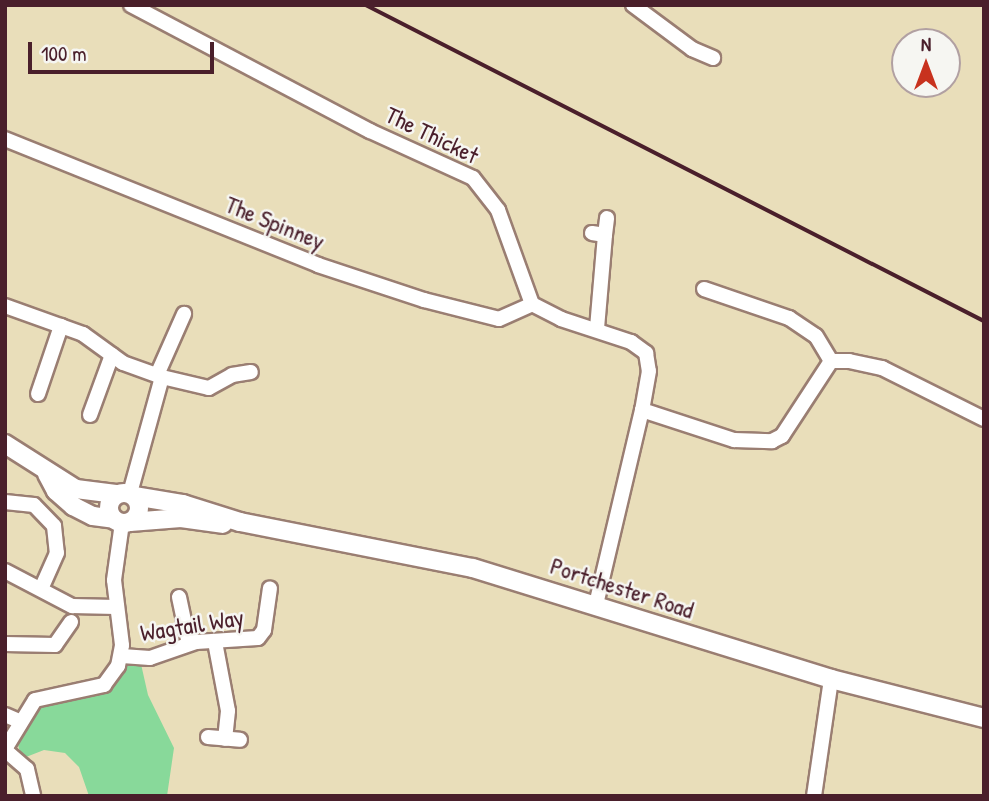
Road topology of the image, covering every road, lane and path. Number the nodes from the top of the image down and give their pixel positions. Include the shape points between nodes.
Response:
1 (131, 5) edge
2 (633, 5) edge
3 (713, 58) dead end
4 (5, 139) edge
5 (607, 218) dead end
6 (704, 289) dead end
7 (532, 303) junction
8 (5, 306) edge
9 (184, 314) dead end
10 (61, 326) junction
11 (597, 330) junction
12 (112, 355) junction
13 (831, 361) junction
14 (251, 372) dead end
15 (159, 376) junction
16 (38, 394) dead end
17 (642, 410) junction
18 (90, 415) dead end
19 (984, 419) edge
20 (5, 444) edge
21 (47, 474) junction
22 (126, 494) junction
23 (5, 502) edge
24 (122, 522) junction
25 (240, 522) junction
26 (5, 571) edge
27 (43, 587) junction
28 (270, 588) dead end
29 (179, 597) dead end
30 (596, 604) junction
31 (116, 607) junction
32 (71, 622) dead end
33 (215, 642) junction
34 (189, 644) junction
35 (6, 647) edge
36 (122, 656) junction
37 (831, 679) junction
38 (5, 715) edge
39 (984, 718) edge
40 (19, 721) junction
41 (208, 737) dead end
42 (5, 750) edge
43 (33, 796) edge
44 (814, 796) edge

1 - 7 street, The Thicket via 370,131 473,178 498,211
2 - 3 street via 692,49
4 - 7 street, The Spinney via 318,265 425,300 499,319
5 - 11 street via 599,234
6 - 13 street via 789,317 816,337
7 - 11 street via 561,319
8 - 10 street
9 - 15 street
10 - 12 street via 83,334
10 - 16 street
11 - 17 street via 631,342 646,353 649,371
12 - 15 street
12 - 18 street
13 - 17 street via 782,436 772,441 743,442
13 - 19 street via 882,368
14 - 15 street via 232,375 209,388
15 - 22 street
17 - 30 street
20 - 21 main road, Portchester Road
21 - 22 main road, Portchester Road via 81,491
21 - 24 main road, Portchester Road via 56,491 73,506
22 - 24 main road via 139,509
22 - 24 main road via 108,507
22 - 25 main road, Portchester Road via 183,504
23 - 27 street via 34,505 54,526 57,553
24 - 25 main road, Portchester Road via 172,518
24 - 31 street via 115,568
25 - 30 main road, Portchester Road via 437,559
26 - 27 street
27 - 31 street via 72,606
28 - 33 street, Wagtail Way via 262,634 254,640
29 - 34 street via 189,613
30 - 37 main road, Portchester Road
31 - 36 street
32 - 35 street via 55,646
33 - 34 street, Wagtail Way
33 - 41 street via 232,739
34 - 36 street, Wagtail Way via 150,658
36 - 40 street via 104,685 44,696 28,705
37 - 39 main road, Portchester Road
37 - 44 street
38 - 40 street
40 - 42 street
42 - 43 street via 27,769

